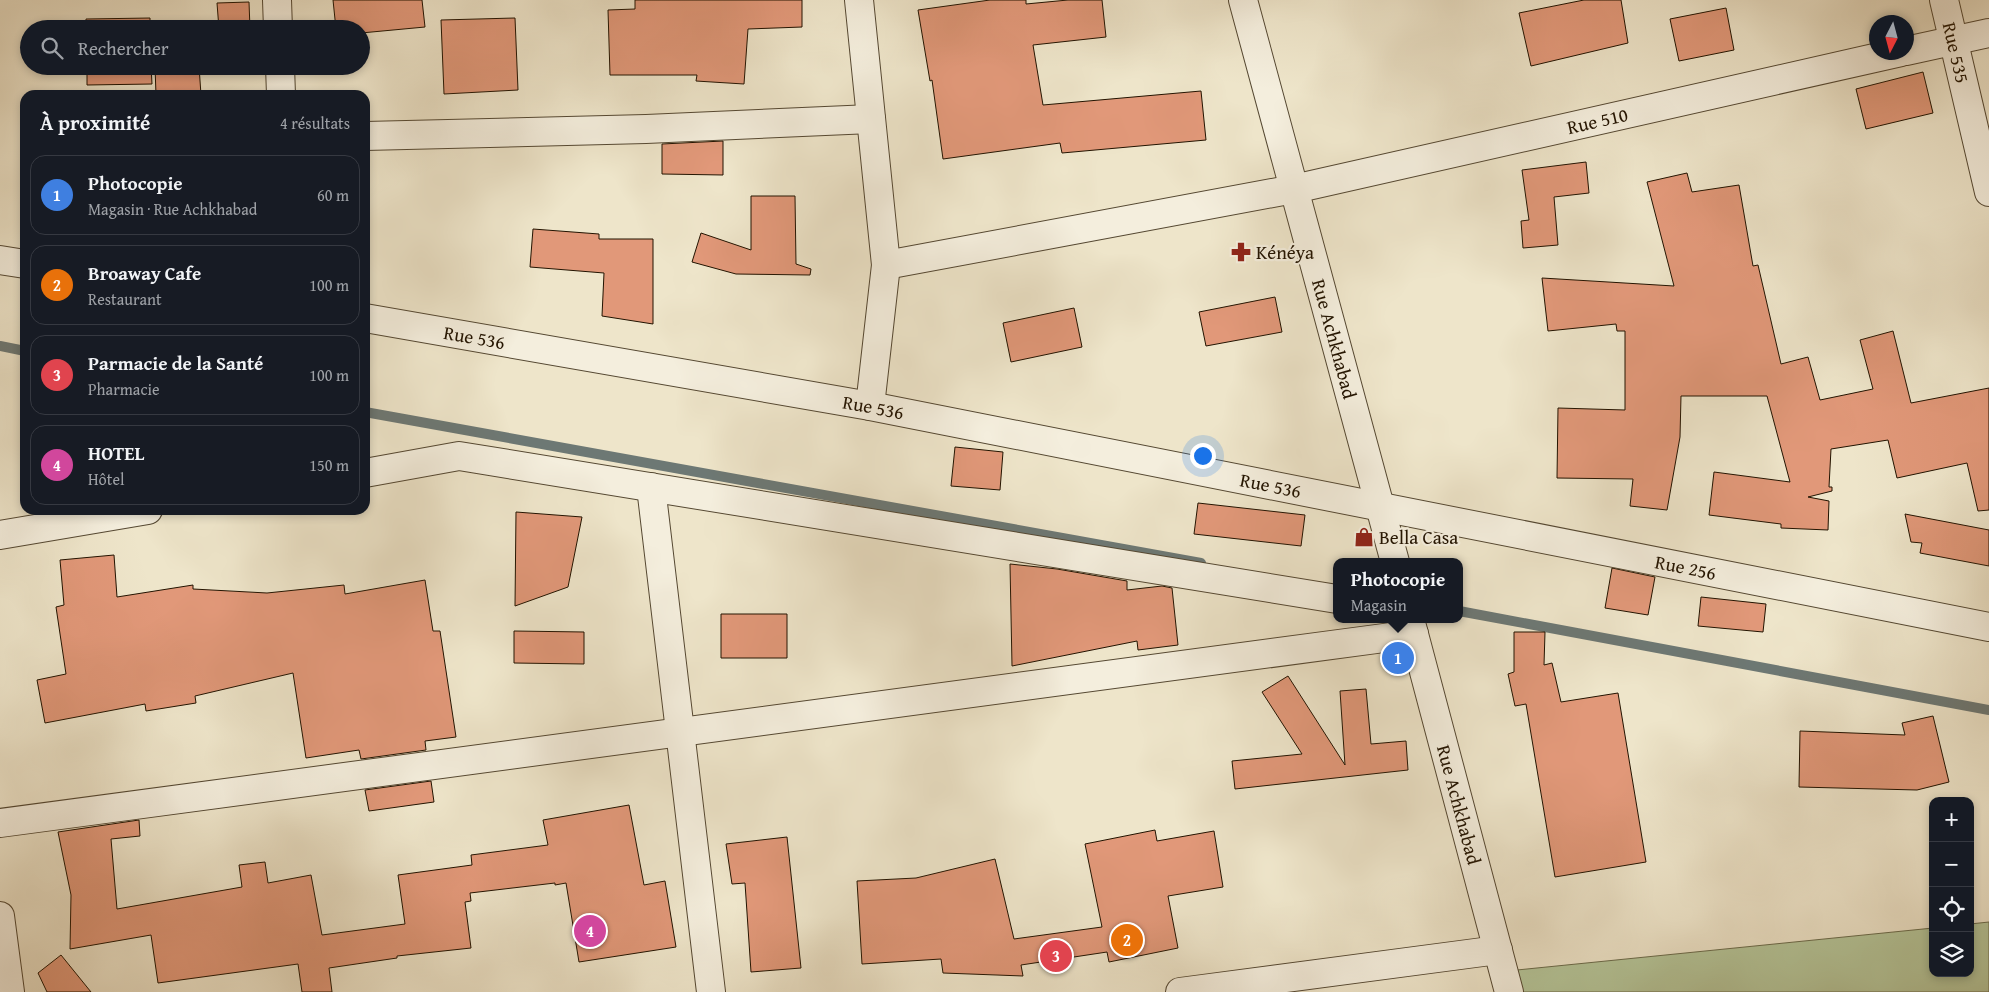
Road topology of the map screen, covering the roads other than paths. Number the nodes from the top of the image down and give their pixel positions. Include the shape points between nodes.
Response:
1 (277, 0) edge
2 (858, 0) edge
3 (1243, 0) edge
4 (1944, 0) edge
5 (278, 20) edge
6 (1989, 33) edge
7 (1954, 41) junction
8 (1914, 49) edge
9 (1869, 59) edge
10 (280, 75) edge
11 (281, 90) edge
12 (871, 119) junction
13 (370, 136) edge
14 (1294, 190) junction
15 (1989, 192) edge
16 (0, 260) edge
17 (20, 263) edge
18 (886, 265) junction
19 (370, 319) edge
20 (870, 406) junction
21 (370, 471) edge
22 (651, 487) junction
23 (1381, 507) junction
24 (118, 515) edge
25 (0, 535) edge
26 (1394, 558) edge
27 (1333, 598) edge
28 (1411, 626) edge
29 (1989, 627) edge
30 (680, 732) junction
31 (0, 823) edge
32 (0, 916) edge
33 (1498, 950) junction
34 (10, 992) edge
35 (712, 992) edge
36 (1180, 992) edge
37 (1509, 992) edge

1 - 5 street
2 - 12 street
3 - 14 street, Rue Achkhabad
4 - 7 street, Rue 535
6 - 7 street
7 - 8 street
7 - 15 street, Rue 535
9 - 14 street, Rue 510
10 - 11 street
12 - 13 street
12 - 18 street
14 - 18 street, Rue 510
14 - 23 street, Rue Achkhabad
16 - 17 street
18 - 20 street
19 - 20 street, Rue 536
20 - 23 street, Rue 536
21 - 22 street via 459,456
22 - 27 street
22 - 30 street
23 - 26 street, Rue Achkhabad
23 - 29 street, Rue 256
24 - 25 street
28 - 30 street
28 - 33 street, Rue Achkhabad
30 - 31 street
30 - 35 street
32 - 34 street
33 - 36 street
33 - 37 street, Rue Achkhabad

